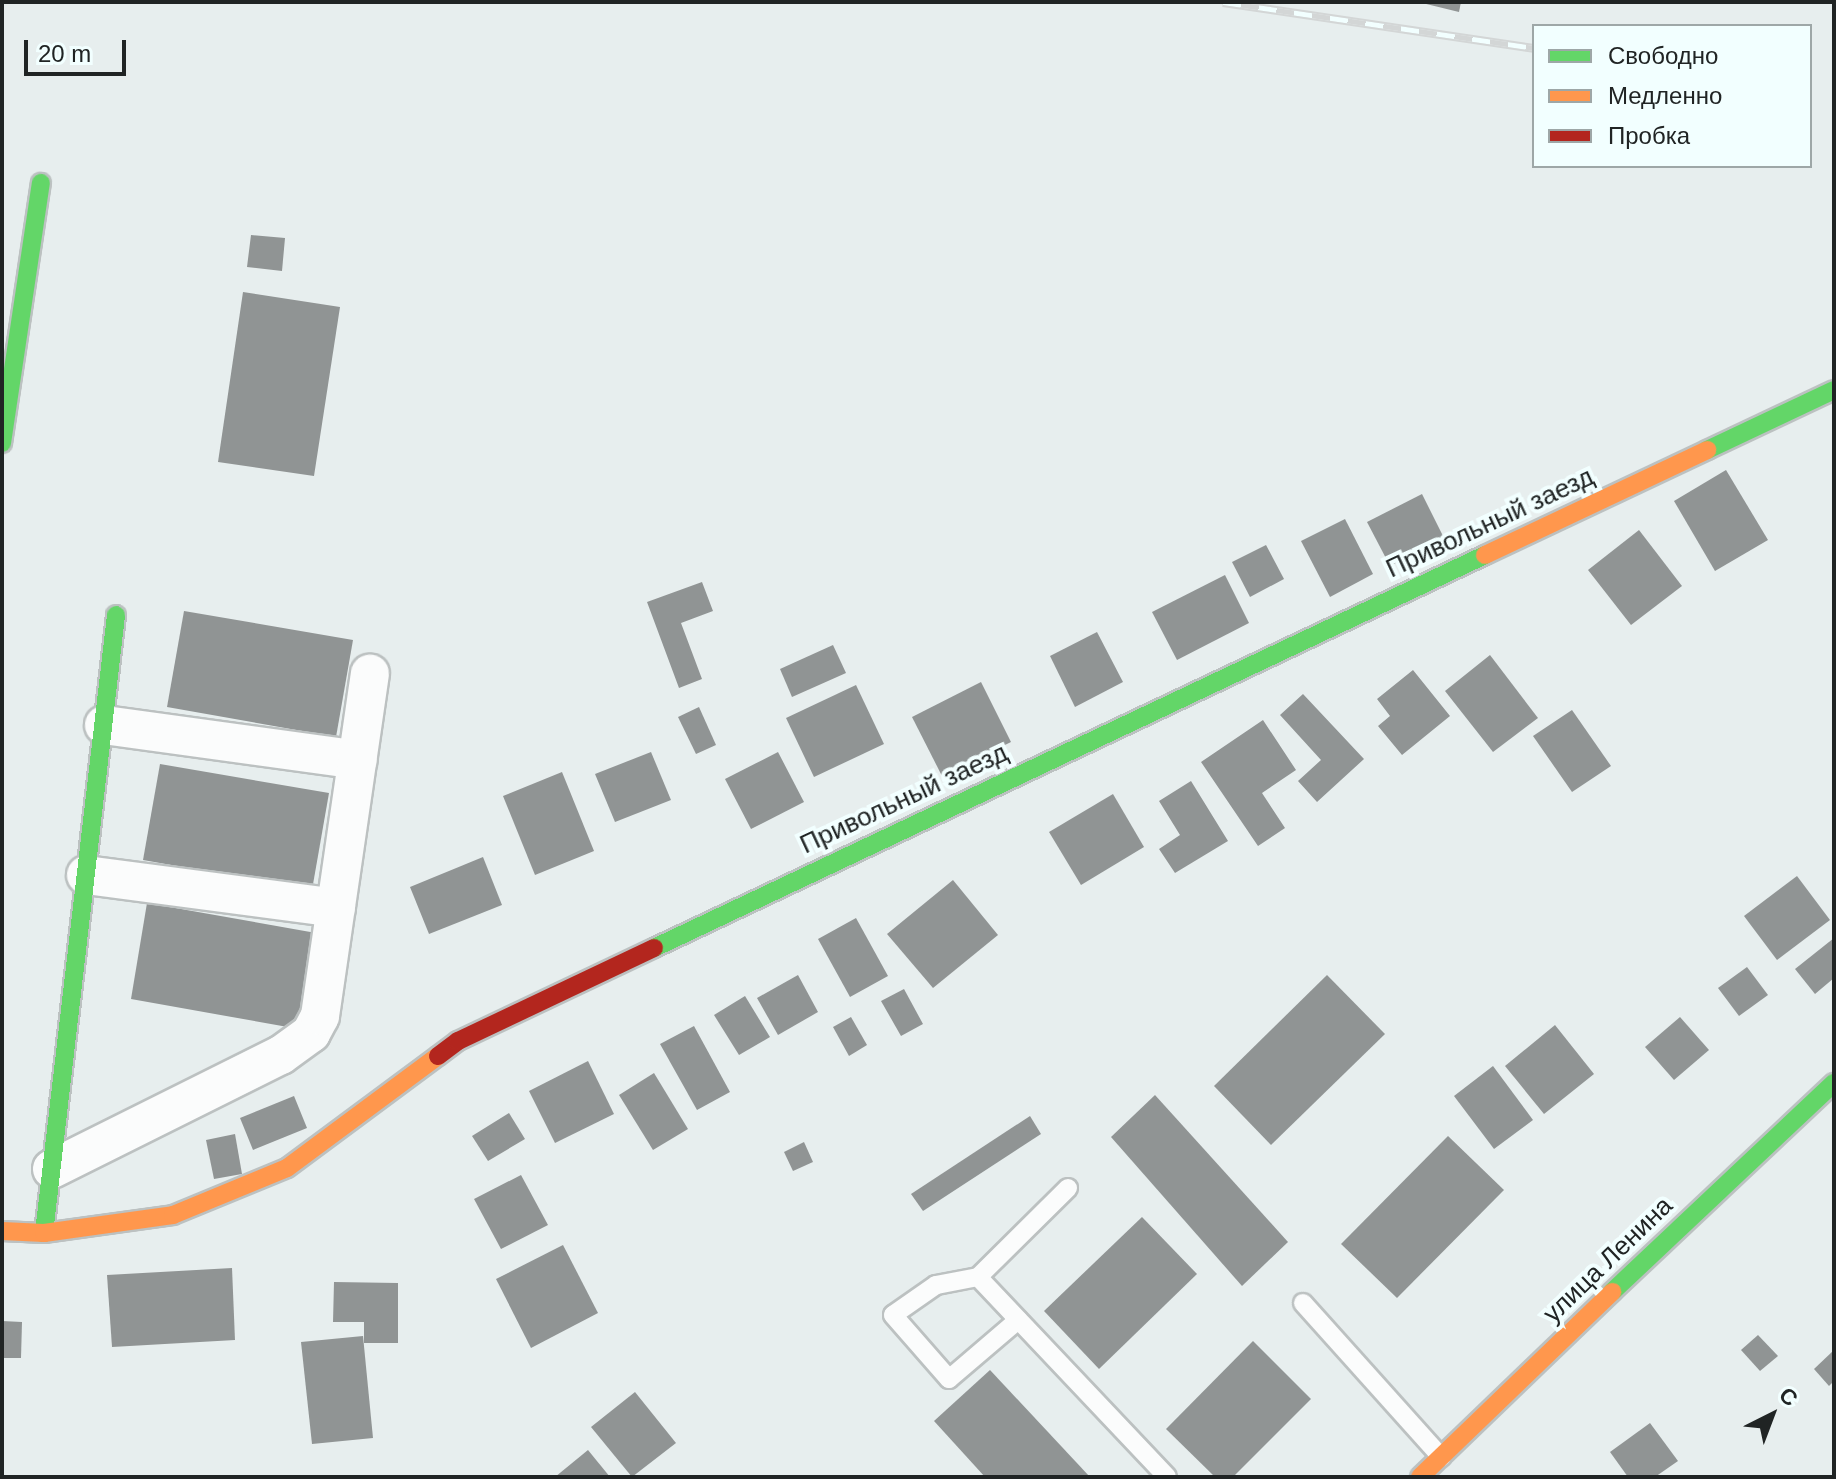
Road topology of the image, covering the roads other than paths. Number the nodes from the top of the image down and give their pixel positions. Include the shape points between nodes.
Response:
1 (41, 183) dead end
2 (1834, 390) edge
3 (2, 443) edge
4 (116, 615) dead end
5 (370, 674) dead end
6 (104, 725) junction
7 (358, 760) junction
8 (86, 875) junction
9 (336, 908) junction
10 (1834, 1083) edge
11 (52, 1169) junction
12 (1068, 1188) dead end
13 (2, 1231) edge
14 (44, 1233) junction
15 (978, 1277) junction
16 (1303, 1303) dead end
17 (1018, 1320) junction
18 (1441, 1457) junction
19 (1167, 1477) edge
20 (1420, 1477) edge

1 - 3 street
2 - 14 street, Привольный заезд via 458,1041 287,1168 173,1215
4 - 6 street
5 - 7 street
6 - 7 street
6 - 8 street
7 - 9 street
8 - 9 street
8 - 11 street
9 - 11 street via 320,1016 311,1033 281,1055
10 - 18 street, улица Ленина
11 - 14 street
12 - 15 lane
13 - 14 street, Привольный заезд
15 - 17 lane
15 - 17 lane via 936,1285 893,1315 949,1379
16 - 18 lane
17 - 19 lane
18 - 20 street, улица Ленина

